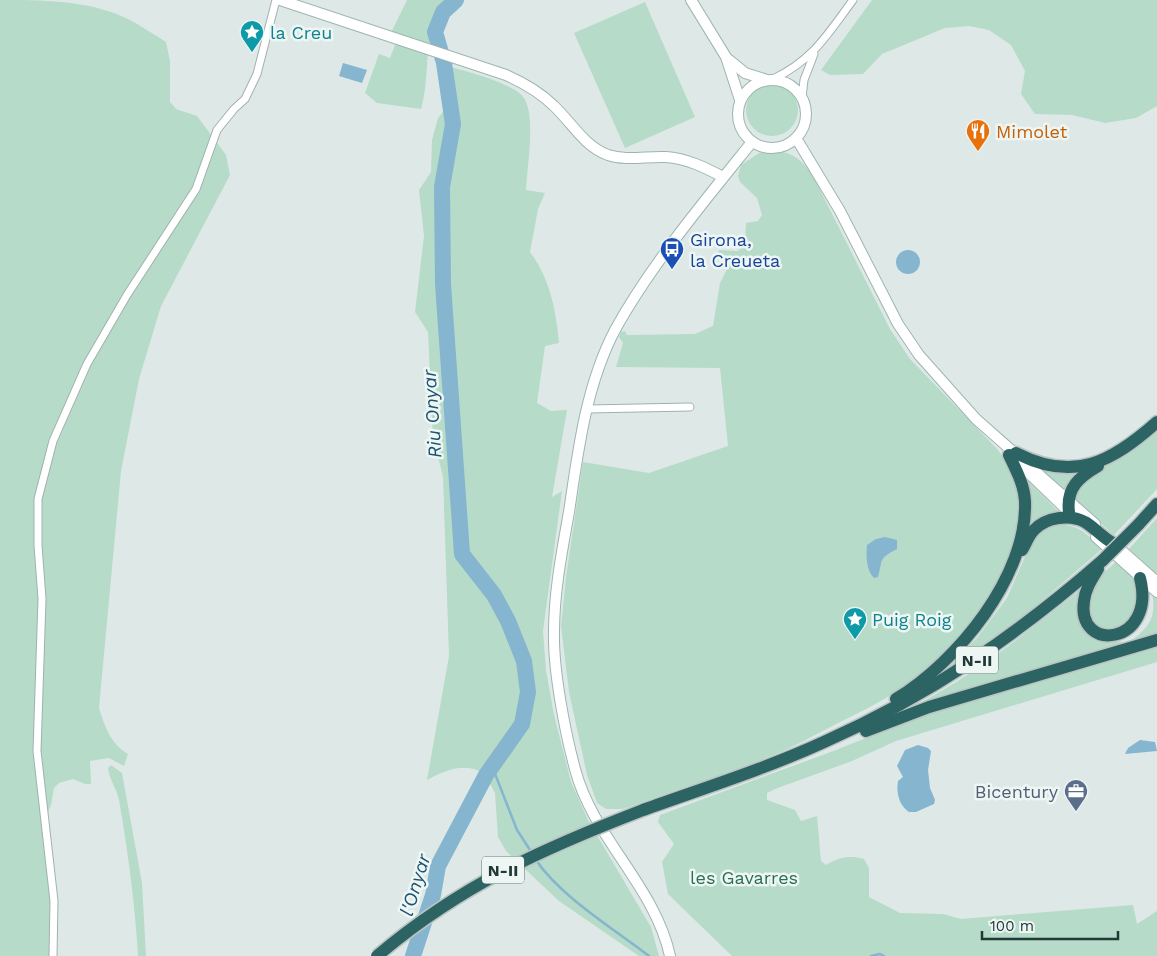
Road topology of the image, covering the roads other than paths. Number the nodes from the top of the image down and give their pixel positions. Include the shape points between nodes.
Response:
1 (276, 0) edge
2 (280, 0) edge
3 (691, 0) edge
4 (853, 0) edge
5 (815, 52) junction
6 (726, 58) junction
7 (770, 80) junction
8 (802, 97) junction
9 (740, 100) junction
10 (796, 138) junction
11 (752, 142) junction
12 (723, 177) junction
13 (690, 407) dead end
14 (588, 409) junction
15 (1157, 422) edge
16 (1121, 451) junction
17 (1013, 454) junction
18 (1157, 504) edge
19 (1071, 510) junction
20 (1113, 544) junction
21 (1103, 560) junction
22 (1010, 567) junction
23 (1140, 578) junction
24 (1157, 582) edge
25 (1157, 592) edge
26 (1157, 640) edge
27 (836, 737) junction
28 (813, 747) junction
29 (669, 952) edge
30 (53, 956) edge
31 (377, 956) edge

1 - 30 street via 257,74 245,99 218,130 196,189 127,295 87,364 53,441 38,499 42,599 37,751 54,901
2 - 12 main road via 529,86 554,106 581,137 609,155 667,157 700,165
3 - 6 main road
4 - 5 street
5 - 7 street via 793,70
5 - 8 street via 804,80
6 - 7 main road via 745,73
6 - 9 main road
7 - 8 main road via 789,84
7 - 9 main road via 751,87
8 - 10 main road via 806,119
9 - 11 main road via 739,123
10 - 11 main road via 772,148
10 - 17 main road via 840,211 907,339 934,374
11 - 12 main road
12 - 14 main road via 664,256 615,330 604,354
13 - 14 street
14 - 29 main road via 560,568 554,633 556,662 575,769 581,786 593,812 656,915
15 - 16 highway
16 - 17 highway via 1092,463 1068,468 1042,465
16 - 19 highway via 1076,482 1070,490
17 - 19 main road
17 - 22 highway via 1025,509 1021,536
18 - 21 highway, N-II, bridge
19 - 20 main road
19 - 20 highway
19 - 22 highway via 1038,526
19 - 23 main road
20 - 24 main road
21 - 23 highway via 1083,604 1088,622 1103,634 1127,634 1143,620 1147,594
21 - 27 highway, N-II via 1053,604 977,660 915,697
22 - 27 highway via 993,602 948,659 912,688 855,721
23 - 25 main road
26 - 28 highway via 929,707 843,740
27 - 28 highway, N-II
28 - 31 highway, N-II, bridge via 556,844 497,873 440,908

